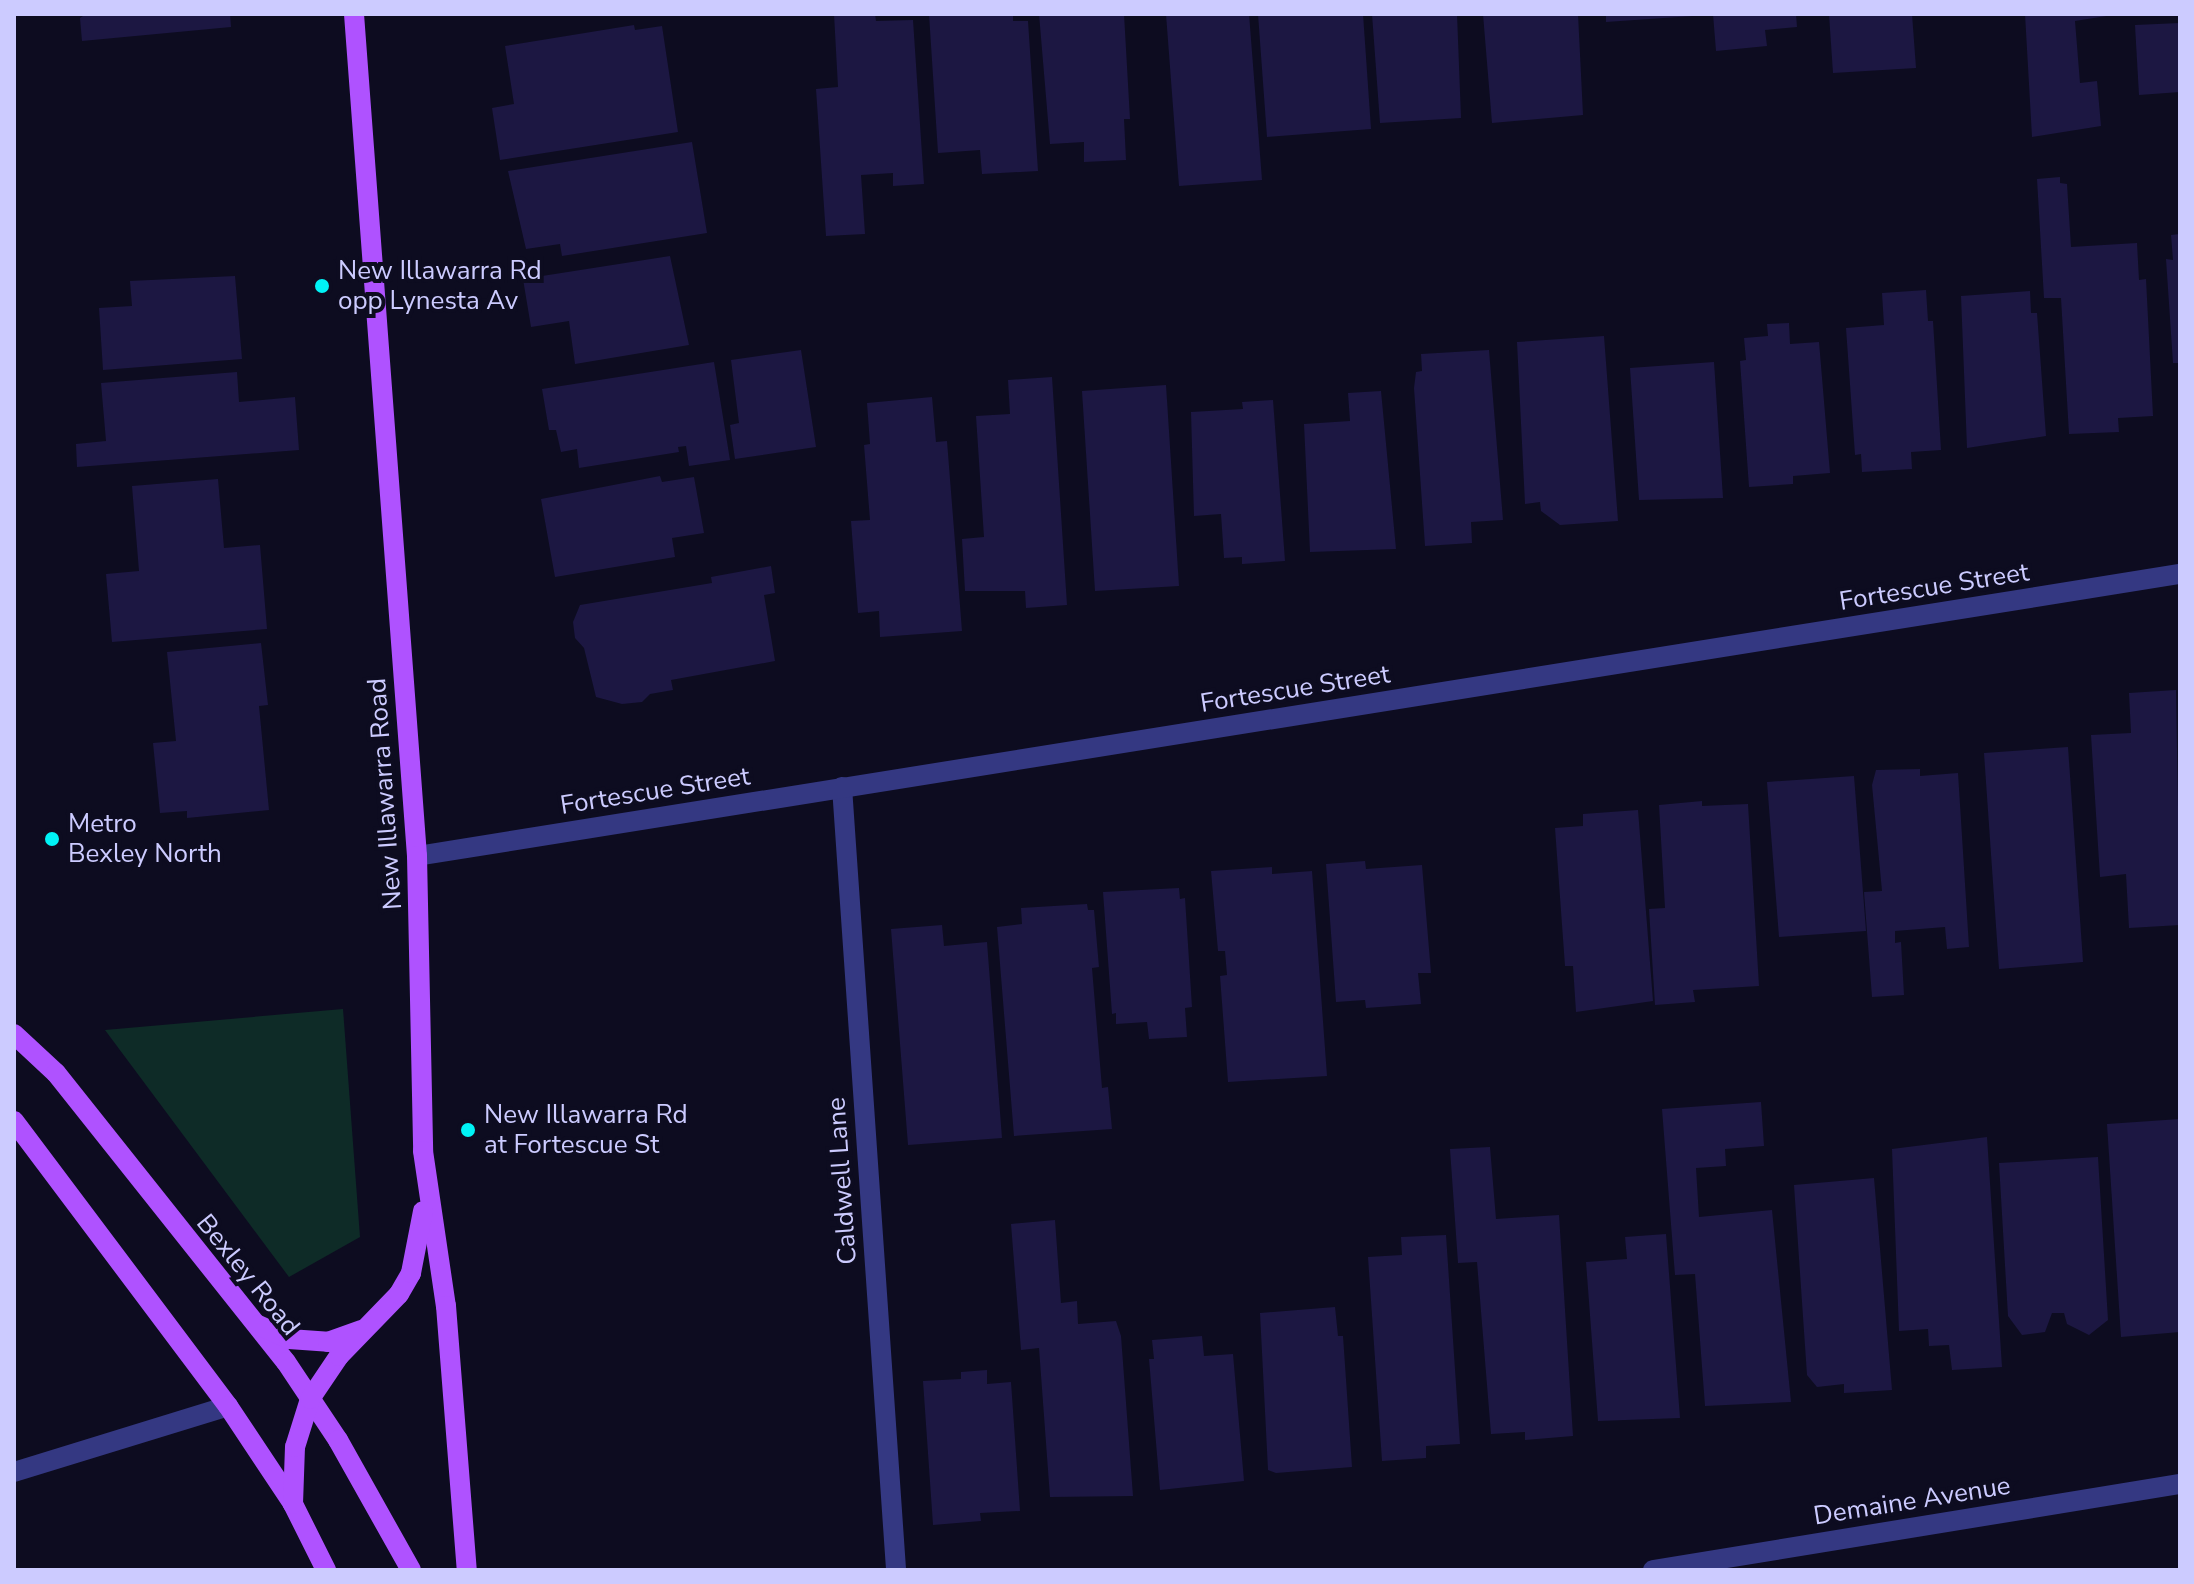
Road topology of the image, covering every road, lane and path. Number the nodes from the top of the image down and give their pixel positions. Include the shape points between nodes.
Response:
1 (354, 14) edge
2 (2180, 574) edge
3 (842, 787) junction
4 (417, 856) junction
5 (14, 1034) edge
6 (14, 1121) edge
7 (423, 1151) junction
8 (250, 1322) junction
9 (367, 1328) junction
10 (310, 1399) junction
11 (228, 1406) junction
12 (14, 1472) edge
13 (2180, 1484) edge
14 (293, 1504) junction
15 (326, 1570) edge
16 (411, 1570) edge
17 (467, 1570) edge
18 (896, 1570) edge
19 (1653, 1570) edge

1 - 4 main road, New Illawarra Road
2 - 3 street, Fortescue Street
3 - 4 street, Fortescue Street
3 - 18 street, Caldwell Lane
4 - 7 main road, New Illawarra Road
5 - 8 main road, Bexley Road via 56,1073
6 - 11 main road
7 - 9 main road via 423,1221 416,1259 399,1294
7 - 17 main road, New Illawarra Road via 446,1306
8 - 9 main road via 289,1339 328,1342
8 - 10 main road, Bexley Road
9 - 10 main road via 339,1356
10 - 14 main road via 295,1447
10 - 16 main road, Bexley Road
11 - 12 street
11 - 14 main road
13 - 19 street, Demaine Avenue
14 - 15 main road

